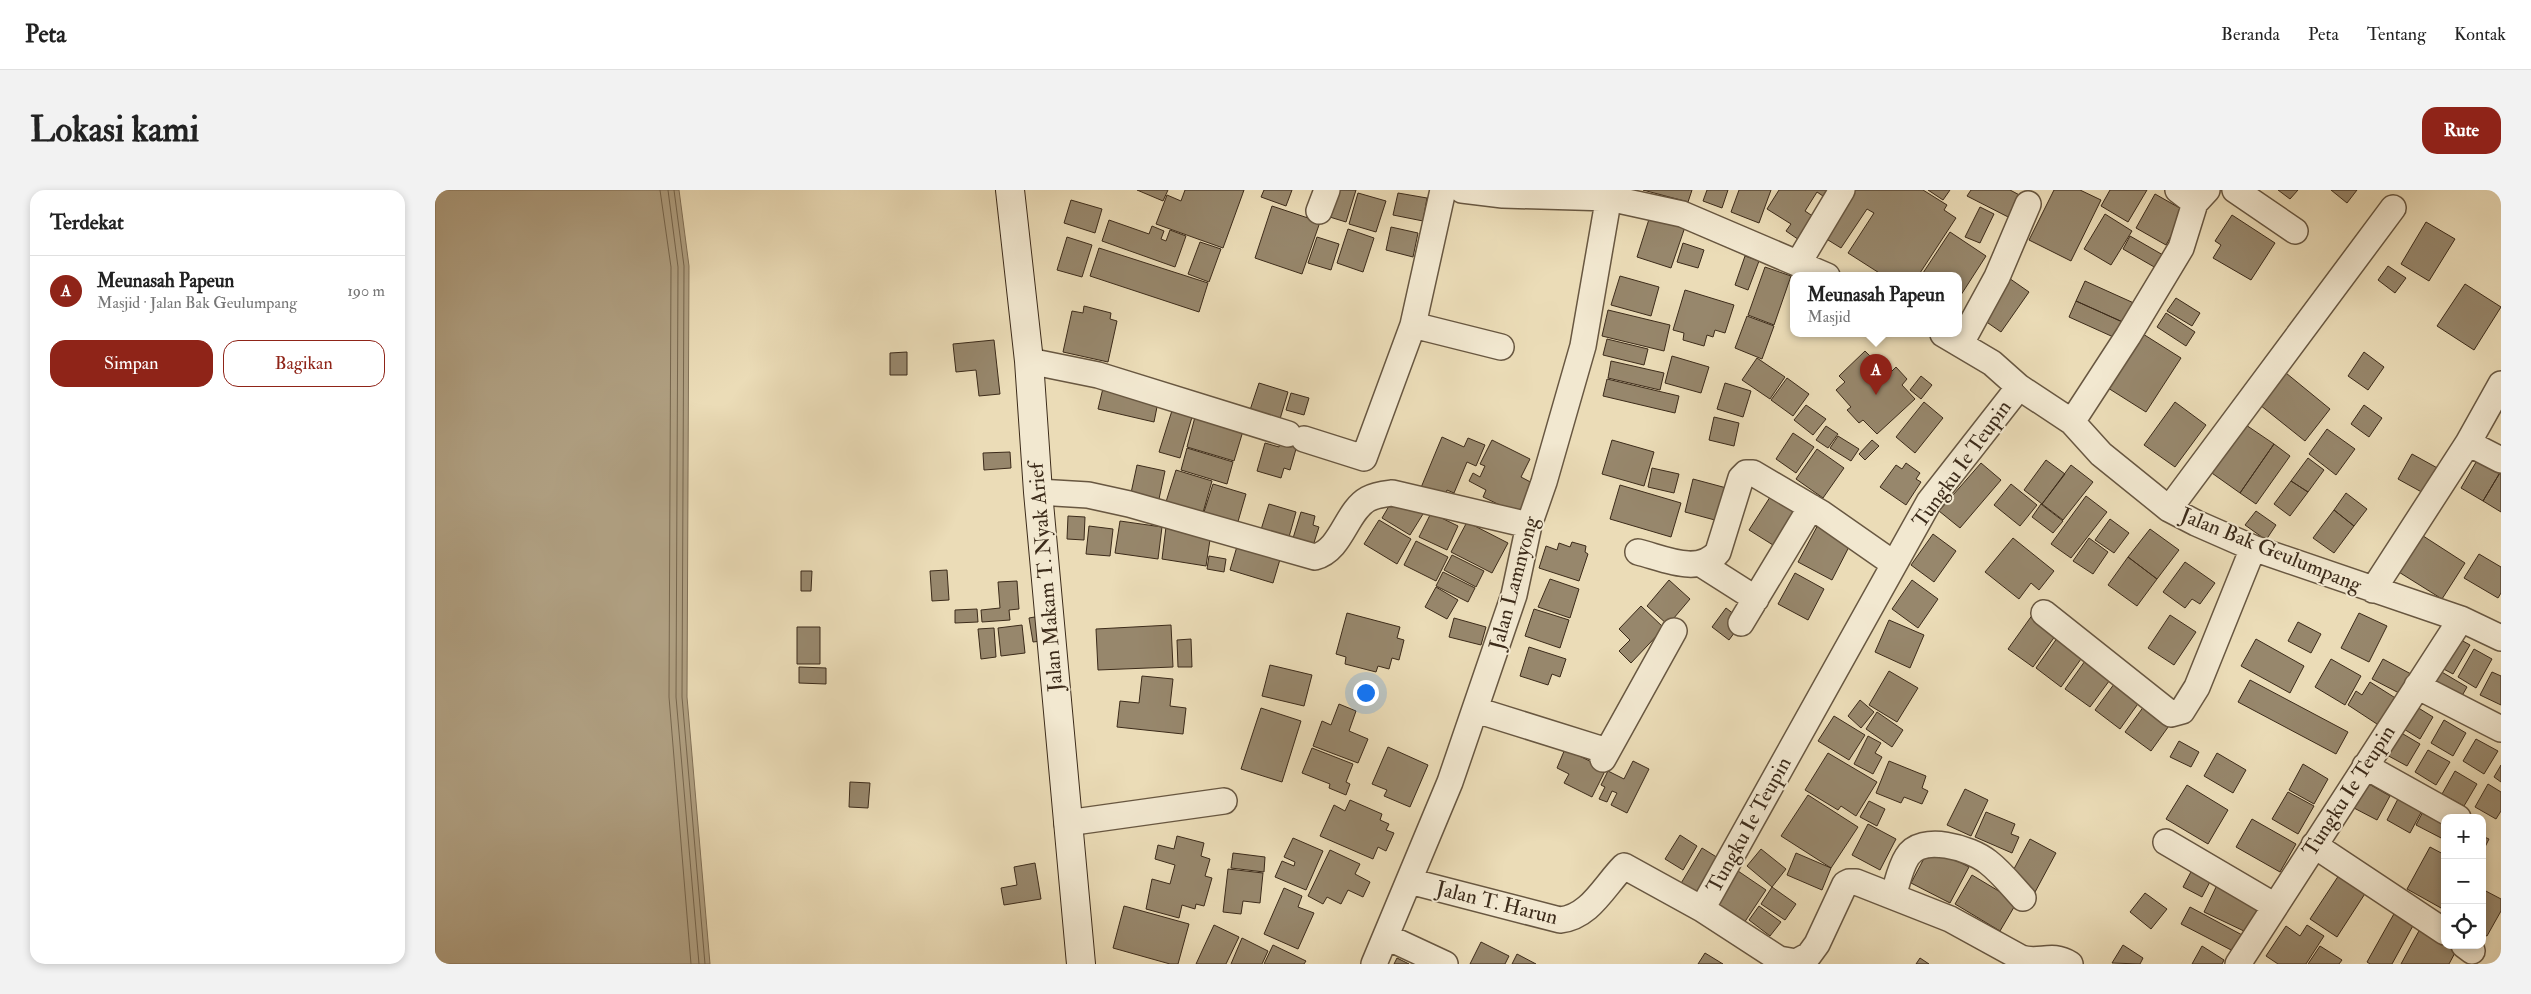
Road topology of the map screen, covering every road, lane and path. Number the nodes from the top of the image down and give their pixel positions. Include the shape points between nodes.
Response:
1 (1010, 190) edge
2 (1443, 190) edge
3 (1462, 190) edge
4 (1843, 190) edge
5 (2235, 190) edge
6 (1609, 194) edge
7 (2193, 194) edge
8 (2028, 204) dead end
9 (2393, 208) dead end
10 (2295, 231) dead end
11 (1799, 262) junction
12 (1819, 272) edge
13 (1962, 324) edge
14 (1413, 325) junction
15 (1952, 338) edge
16 (1501, 347) dead end
17 (1029, 361) junction
18 (2501, 384) edge
19 (2019, 387) junction
20 (2072, 422) junction
21 (2468, 443) junction
22 (2501, 460) edge
23 (1038, 492) junction
24 (1811, 507) junction
25 (2169, 509) junction
26 (1529, 524) junction
27 (2253, 548) junction
28 (1638, 552) dead end
29 (1701, 564) junction
30 (1894, 564) junction
31 (2373, 590) junction
32 (1756, 599) junction
33 (2044, 613) dead end
34 (2461, 619) junction
35 (1741, 623) dead end
36 (1675, 631) dead end
37 (2501, 638) edge
38 (2417, 686) junction
39 (1476, 710) junction
40 (2501, 729) edge
41 (2365, 766) junction
42 (1223, 802) dead end
43 (2450, 814) edge
44 (1067, 823) junction
45 (2166, 842) dead end
46 (2314, 845) junction
47 (1409, 881) junction
48 (1893, 896) junction
49 (2023, 898) dead end
50 (2275, 906) junction
51 (1702, 909) junction
52 (2441, 929) edge
53 (1387, 937) junction
54 (2033, 962) edge
55 (1796, 963) edge
56 (1081, 964) edge
57 (1375, 964) edge
58 (1445, 964) edge
59 (2070, 964) edge
60 (2239, 964) edge

1 - 17 street, Jalan Makam T. Nyak Arief
2 - 14 street
3 - 6 street via 1503,195
4 - 11 street
5 - 10 street
6 - 11 street via 1682,214
6 - 26 street, Jalan Lamnyong via 1583,346
7 - 20 street via 2181,248 2129,336
8 - 13 street via 1997,277
9 - 25 street
11 - 12 street
14 - 16 street
14 - 17 street via 1364,458 1098,375
15 - 19 street, Jalan Bak Geulumpang via 1992,363
17 - 23 street, Jalan Makam T. Nyak Arief
18 - 21 street
19 - 20 street, Jalan Bak Geulumpang
19 - 30 street, Tungku Ie Teupin via 1929,502
20 - 25 street, Jalan Bak Geulumpang via 2101,454
21 - 22 street
21 - 31 street
23 - 26 street via 1088,495 1129,504 1315,557 1330,548 1362,503 1379,495 1392,493
23 - 44 street, Jalan Makam T. Nyak Arief
24 - 29 street via 1762,476 1747,473 1741,478 1718,552 1711,561
24 - 30 street
24 - 32 street
25 - 27 street, Jalan Bak Geulumpang
26 - 39 street, Jalan Lamnyong via 1513,595
27 - 31 street, Jalan Bak Geulumpang
27 - 33 street via 2197,687 2183,711 2171,714
28 - 29 street via 1687,564
29 - 32 street
30 - 51 street, Tungku Ie Teupin
31 - 34 street, Jalan Bak Geulumpang
32 - 35 street
34 - 37 street, Jalan Bak Geulumpang
34 - 38 street, Tungku Ie Teupin
36 - 39 street via 1605,755
38 - 40 street
38 - 41 street, Tungku Ie Teupin
39 - 47 street, Jalan Lamnyong
41 - 43 street
41 - 46 street, Tungku Ie Teupin
42 - 44 street
44 - 56 street, Jalan Makam T. Nyak Arief
45 - 50 street
46 - 50 street, Tungku Ie Teupin
46 - 52 street
47 - 51 street, Jalan T. Harun via 1570,920 1582,914 1623,866
47 - 53 street, Jalan Lamnyong
48 - 49 street via 1907,855 1917,846 1934,845 1951,846 1987,861
48 - 54 street, Tungku Ie Teupin via 1950,919
48 - 55 street, Tungku Ie Teupin via 1856,882 1847,883 1817,944 1809,955
50 - 60 street, Tungku Ie Teupin
51 - 55 street, Tungku Ie Teupin via 1779,960
53 - 57 street, Jalan Lamnyong
53 - 58 street
54 - 59 street, Tungku Ie Teupin via 2055,957

